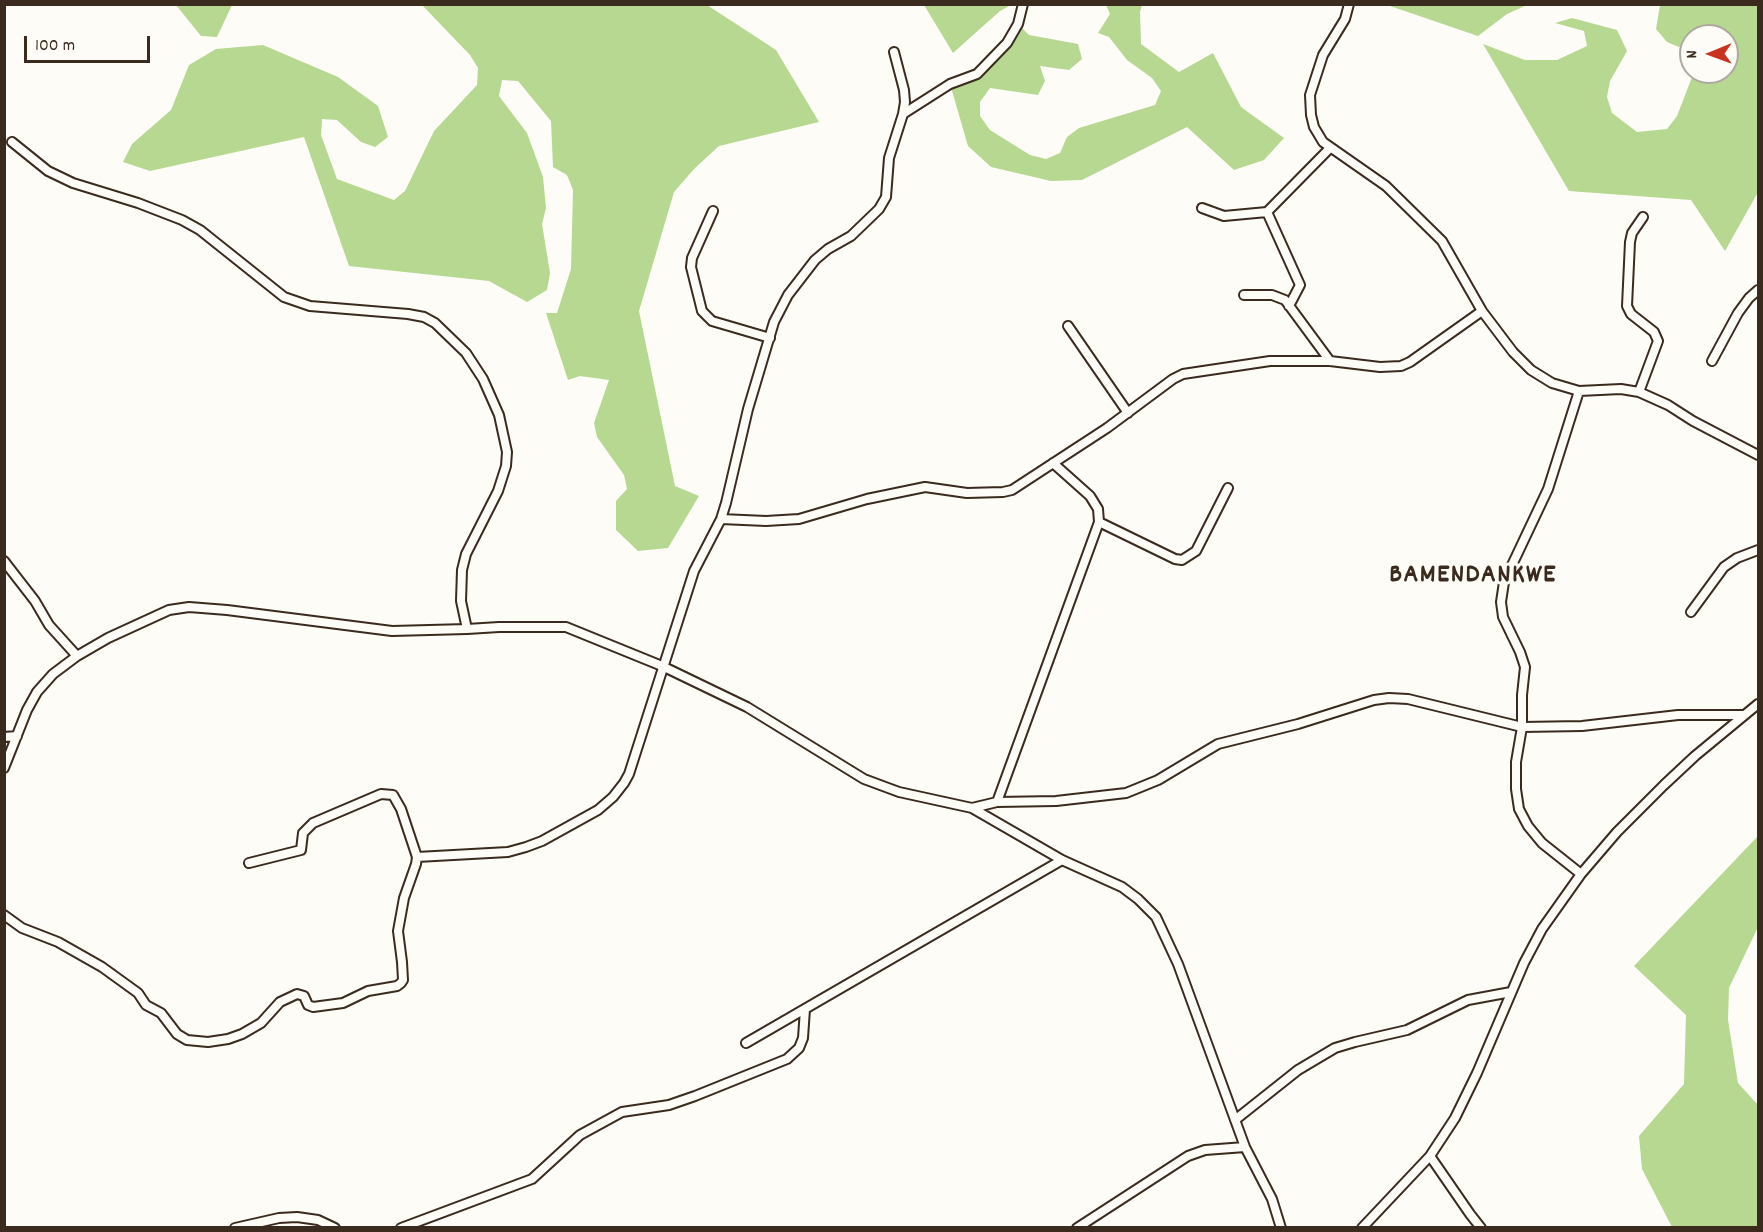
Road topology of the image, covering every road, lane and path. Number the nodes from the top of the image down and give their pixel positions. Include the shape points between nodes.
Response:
1 (1023, 4) edge
2 (1349, 4) edge
3 (894, 52) dead end
4 (903, 114) junction
5 (12, 142) dead end
6 (1330, 148) junction
7 (1202, 208) dead end
8 (713, 211) dead end
9 (1267, 212) junction
10 (1643, 217) dead end
11 (1758, 291) edge
12 (1244, 295) dead end
13 (1289, 306) junction
14 (1482, 311) junction
15 (1068, 326) dead end
16 (770, 338) junction
17 (1330, 361) junction
18 (1712, 361) dead end
19 (1580, 390) junction
20 (1639, 392) junction
21 (1128, 413) junction
22 (1758, 455) edge
23 (1053, 463) junction
24 (1228, 488) dead end
25 (721, 519) junction
26 (1099, 522) junction
27 (1758, 550) edge
28 (4, 561) edge
29 (1691, 612) dead end
30 (467, 630) junction
31 (77, 656) junction
32 (662, 666) junction
33 (1758, 704) edge
34 (1744, 715) junction
35 (1522, 728) junction
36 (17, 736) junction
37 (4, 737) edge
38 (4, 768) edge
39 (997, 802) junction
40 (972, 808) junction
41 (417, 857) junction
42 (1062, 860) junction
43 (249, 863) dead end
44 (1581, 874) junction
45 (4, 915) edge
46 (1511, 992) junction
47 (805, 1009) junction
48 (746, 1043) dead end
49 (1235, 1120) junction
50 (1245, 1147) junction
51 (1430, 1156) junction
52 (235, 1227) edge
53 (334, 1227) edge
54 (400, 1227) edge
55 (1077, 1227) edge
56 (1281, 1227) edge
57 (1362, 1227) edge
58 (1481, 1227) edge

1 - 4 street via 1007,43 977,74 950,84
2 - 6 street via 1345,19 1323,55 1310,95 1314,127
3 - 4 street via 904,90
4 - 16 street via 890,158 883,203 851,236 814,260 788,295
5 - 30 street via 48,171 73,183 138,203 200,230 284,297 310,306 424,317 466,353 499,415 507,452 498,491 462,570 461,602
6 - 9 street
6 - 14 street via 1386,186 1429,227 1442,241
7 - 9 street via 1224,216
8 - 16 street via 691,267 702,311 711,321
9 - 13 street via 1300,285
10 - 20 street via 1630,242 1627,306 1658,341
11 - 18 street via 1738,313
12 - 13 street via 1277,296
13 - 17 street
14 - 17 street via 1401,366
14 - 19 street via 1531,370 1552,383
15 - 21 street
16 - 25 street
17 - 21 street via 1270,361 1183,374
19 - 20 street
19 - 35 street via 1556,467 1504,582 1503,617 1525,667
20 - 22 street
21 - 23 street
23 - 25 street via 1018,487 1003,492 967,493 925,487 867,499 813,517
23 - 26 street via 1090,496 1098,509
24 - 26 street via 1196,551 1182,560
25 - 32 street via 694,571
26 - 39 street
27 - 29 street via 1724,567
28 - 31 street via 49,625
30 - 31 street via 392,631 189,607 155,615
30 - 32 street via 566,627
31 - 36 street via 37,692
32 - 40 street via 747,707 864,779 899,792
32 - 41 street via 629,774 598,810 542,841 508,852
33 - 34 street
34 - 35 street via 1678,715
34 - 44 street via 1664,785
35 - 39 street via 1408,699 1374,700 1218,744 1158,780 1126,793 1056,801
35 - 44 street via 1516,762 1519,809 1542,843
36 - 37 street
36 - 38 street
39 - 40 street
40 - 42 street
41 - 43 street via 401,809 393,795 381,794 313,823 303,833 301,850
41 - 45 street via 398,931 401,983 368,991 343,1003 313,1006 297,994 280,1002 261,1023 242,1034 208,1042 187,1040 177,1034 161,1013 102,967 58,942 22,928
42 - 47 street
42 - 49 street via 1122,887 1156,917 1178,964
44 - 46 street via 1542,930
46 - 49 street via 1468,1000 1407,1030 1335,1048 1298,1070
46 - 51 street via 1455,1118
47 - 48 street
47 - 54 street via 803,1038 787,1059 669,1105 622,1112 580,1136 532,1179
49 - 50 street
50 - 55 street via 1205,1150 1188,1156
50 - 56 street via 1272,1199
51 - 57 street
51 - 58 street
52 - 53 street via 297,1217

